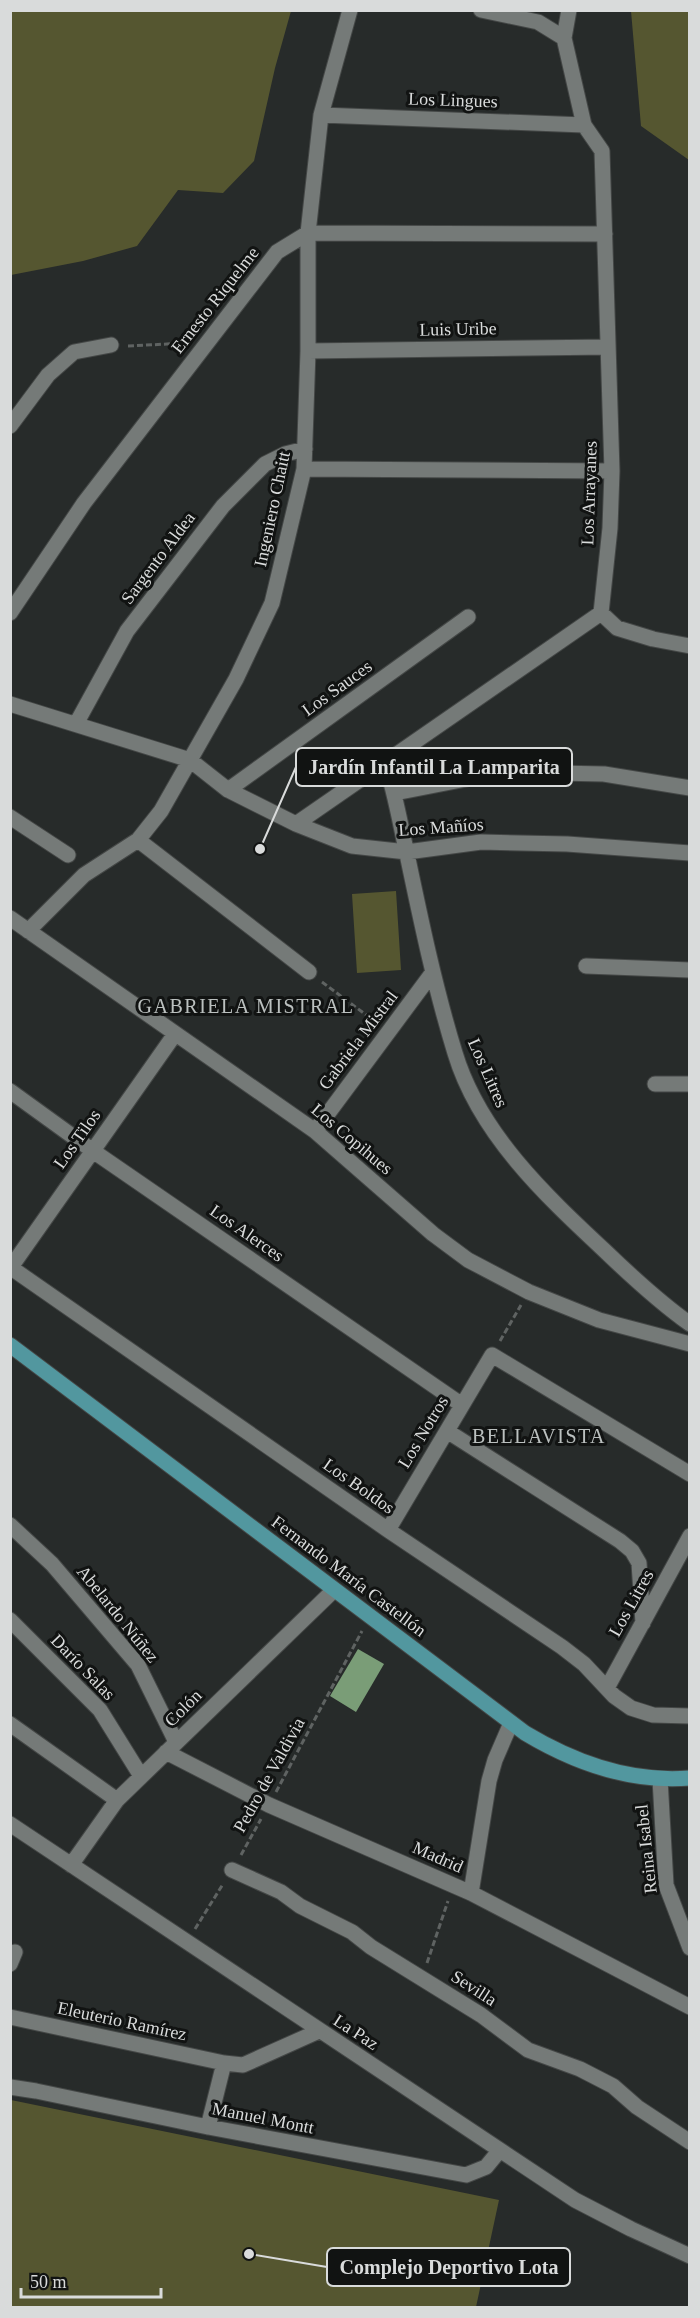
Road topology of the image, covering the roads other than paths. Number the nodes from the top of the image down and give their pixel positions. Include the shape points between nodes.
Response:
1 (350, 10) edge
2 (569, 10) edge
3 (489, 11) edge
4 (564, 38) junction
5 (321, 115) junction
6 (584, 124) junction
7 (308, 233) junction
8 (605, 234) junction
9 (111, 345) dead end
10 (608, 347) junction
11 (308, 351) junction
12 (10, 426) edge
13 (305, 449) junction
14 (304, 469) junction
15 (612, 471) junction
16 (10, 613) edge
17 (601, 613) junction
18 (468, 617) dead end
19 (690, 646) edge
20 (10, 704) edge
21 (75, 724) junction
22 (190, 760) junction
23 (385, 762) junction
24 (690, 788) edge
25 (228, 790) junction
26 (395, 793) junction
27 (10, 817) edge
28 (296, 824) junction
29 (138, 840) junction
30 (407, 852) junction
31 (690, 853) edge
32 (68, 855) dead end
33 (10, 918) edge
34 (28, 931) junction
35 (586, 966) dead end
36 (690, 970) edge
37 (309, 972) road end
38 (433, 972) junction
39 (175, 1034) junction
40 (655, 1084) dead end
41 (690, 1084) edge
42 (10, 1091) edge
43 (315, 1131) junction
44 (93, 1151) junction
45 (11, 1267) edge
46 (690, 1324) edge
47 (690, 1344) edge
48 (10, 1345) edge
49 (462, 1405) junction
50 (447, 1431) junction
51 (690, 1474) edge
52 (10, 1525) edge
53 (388, 1530) junction
54 (690, 1536) edge
55 (334, 1590) junction
56 (10, 1620) edge
57 (643, 1623) junction
58 (607, 1688) junction
59 (690, 1716) edge
60 (511, 1723) junction
61 (10, 1724) edge
62 (171, 1747) junction
63 (141, 1776) junction
64 (690, 1778) edge
65 (660, 1779) junction
66 (117, 1800) junction
67 (10, 1824) edge
68 (71, 1865) junction
69 (232, 1870) road end
70 (471, 1893) junction
71 (690, 1948) edge
72 (690, 2007) edge
73 (10, 2017) edge
74 (319, 2031) junction
75 (224, 2063) junction
76 (10, 2087) edge
77 (208, 2127) junction
78 (690, 2142) edge
79 (500, 2150) junction
80 (689, 2255) edge

1 - 5 street, Ingeniero Chaitt
2 - 4 street, Los Arrayanes
3 - 4 street via 538,22
4 - 6 street, Los Arrayanes
5 - 6 street, Los Lingues
5 - 7 street, Ingeniero Chaitt
6 - 8 street, Los Arrayanes via 602,151
7 - 8 street
7 - 11 street, Ingeniero Chaitt
7 - 16 street, Ernesto Riquelme via 277,252 84,503
8 - 10 street, Los Arrayanes
9 - 12 street via 74,352 48,375
10 - 11 street, Luis Uribe
10 - 15 street, Los Arrayanes
11 - 13 street, Ingeniero Chaitt
13 - 14 street, Ingeniero Chaitt
13 - 21 street, Sargento Aldea via 265,464 223,506 127,631
14 - 15 street
14 - 22 street, Ingeniero Chaitt via 272,603 236,679
15 - 17 street, Los Arrayanes
17 - 19 street via 617,628
17 - 23 street
18 - 25 street, Los Sauces
20 - 21 street, Los Mañíos
21 - 22 street, Los Mañíos
22 - 25 street, Los Mañíos
22 - 29 street, Ingeniero Chaitt via 161,811
23 - 26 street, Los Litres
23 - 28 street
24 - 26 street via 604,774 502,772
25 - 28 street, Los Mañíos
26 - 30 street, Los Litres
27 - 32 street
28 - 30 street, Los Mañíos via 352,846
29 - 34 street, Ingeniero Chaitt via 84,875
29 - 37 street
30 - 31 street, Los Mañíos via 481,842
30 - 38 street, Los Litres
33 - 34 street, Los Copihues
34 - 39 street, Los Copihues
35 - 36 street
38 - 43 street, Gabriela Mistral
38 - 46 street, Los Litres via 455,1054 488,1122 573,1222
39 - 43 street, Los Copihues
39 - 44 street, Los Tilos
40 - 41 street
42 - 44 street, Los Alerces
43 - 47 street, Los Copihues via 468,1260 529,1292 599,1320
44 - 45 street, Los Tilos
44 - 49 street, Los Alerces
45 - 53 street, Los Boldos
48 - 55 main road, Fernando María Castellón
49 - 50 street, Los Notros
49 - 51 street, Los Notros via 492,1355
50 - 53 street, Los Notros
50 - 57 street via 632,1551 639,1563
52 - 62 street, Abelardo Núñez via 52,1564 138,1665
53 - 58 street, Los Boldos via 562,1647
54 - 57 street, Los Litres
55 - 60 main road, Fernando María Castellón
55 - 62 street, Colón
56 - 63 street, Darío Salas via 100,1710
57 - 58 street, Los Litres
58 - 59 street, Los Boldos via 622,1703 641,1713
60 - 65 main road, Fernando María Castellón via 577,1760 621,1774
60 - 70 street via 489,1781
61 - 66 street
62 - 63 street, Colón
62 - 70 street, Madrid via 269,1804
63 - 66 street, Colón
64 - 65 main road, Fernando María Castellón
65 - 71 street, Reina Isabel via 666,1885
66 - 68 street, Colón
67 - 68 street, La Paz
68 - 74 street, La Paz
69 - 78 street, Sevilla via 352,1932 528,2050 613,2086
70 - 72 street, Madrid
73 - 75 street, Eleuterio Ramírez
74 - 75 street, Eleuterio Ramírez via 243,2065
74 - 79 street, La Paz
75 - 77 street
76 - 77 street, Manuel Montt
77 - 79 street, Manuel Montt via 466,2175 486,2167
79 - 80 street, La Paz via 602,2215

